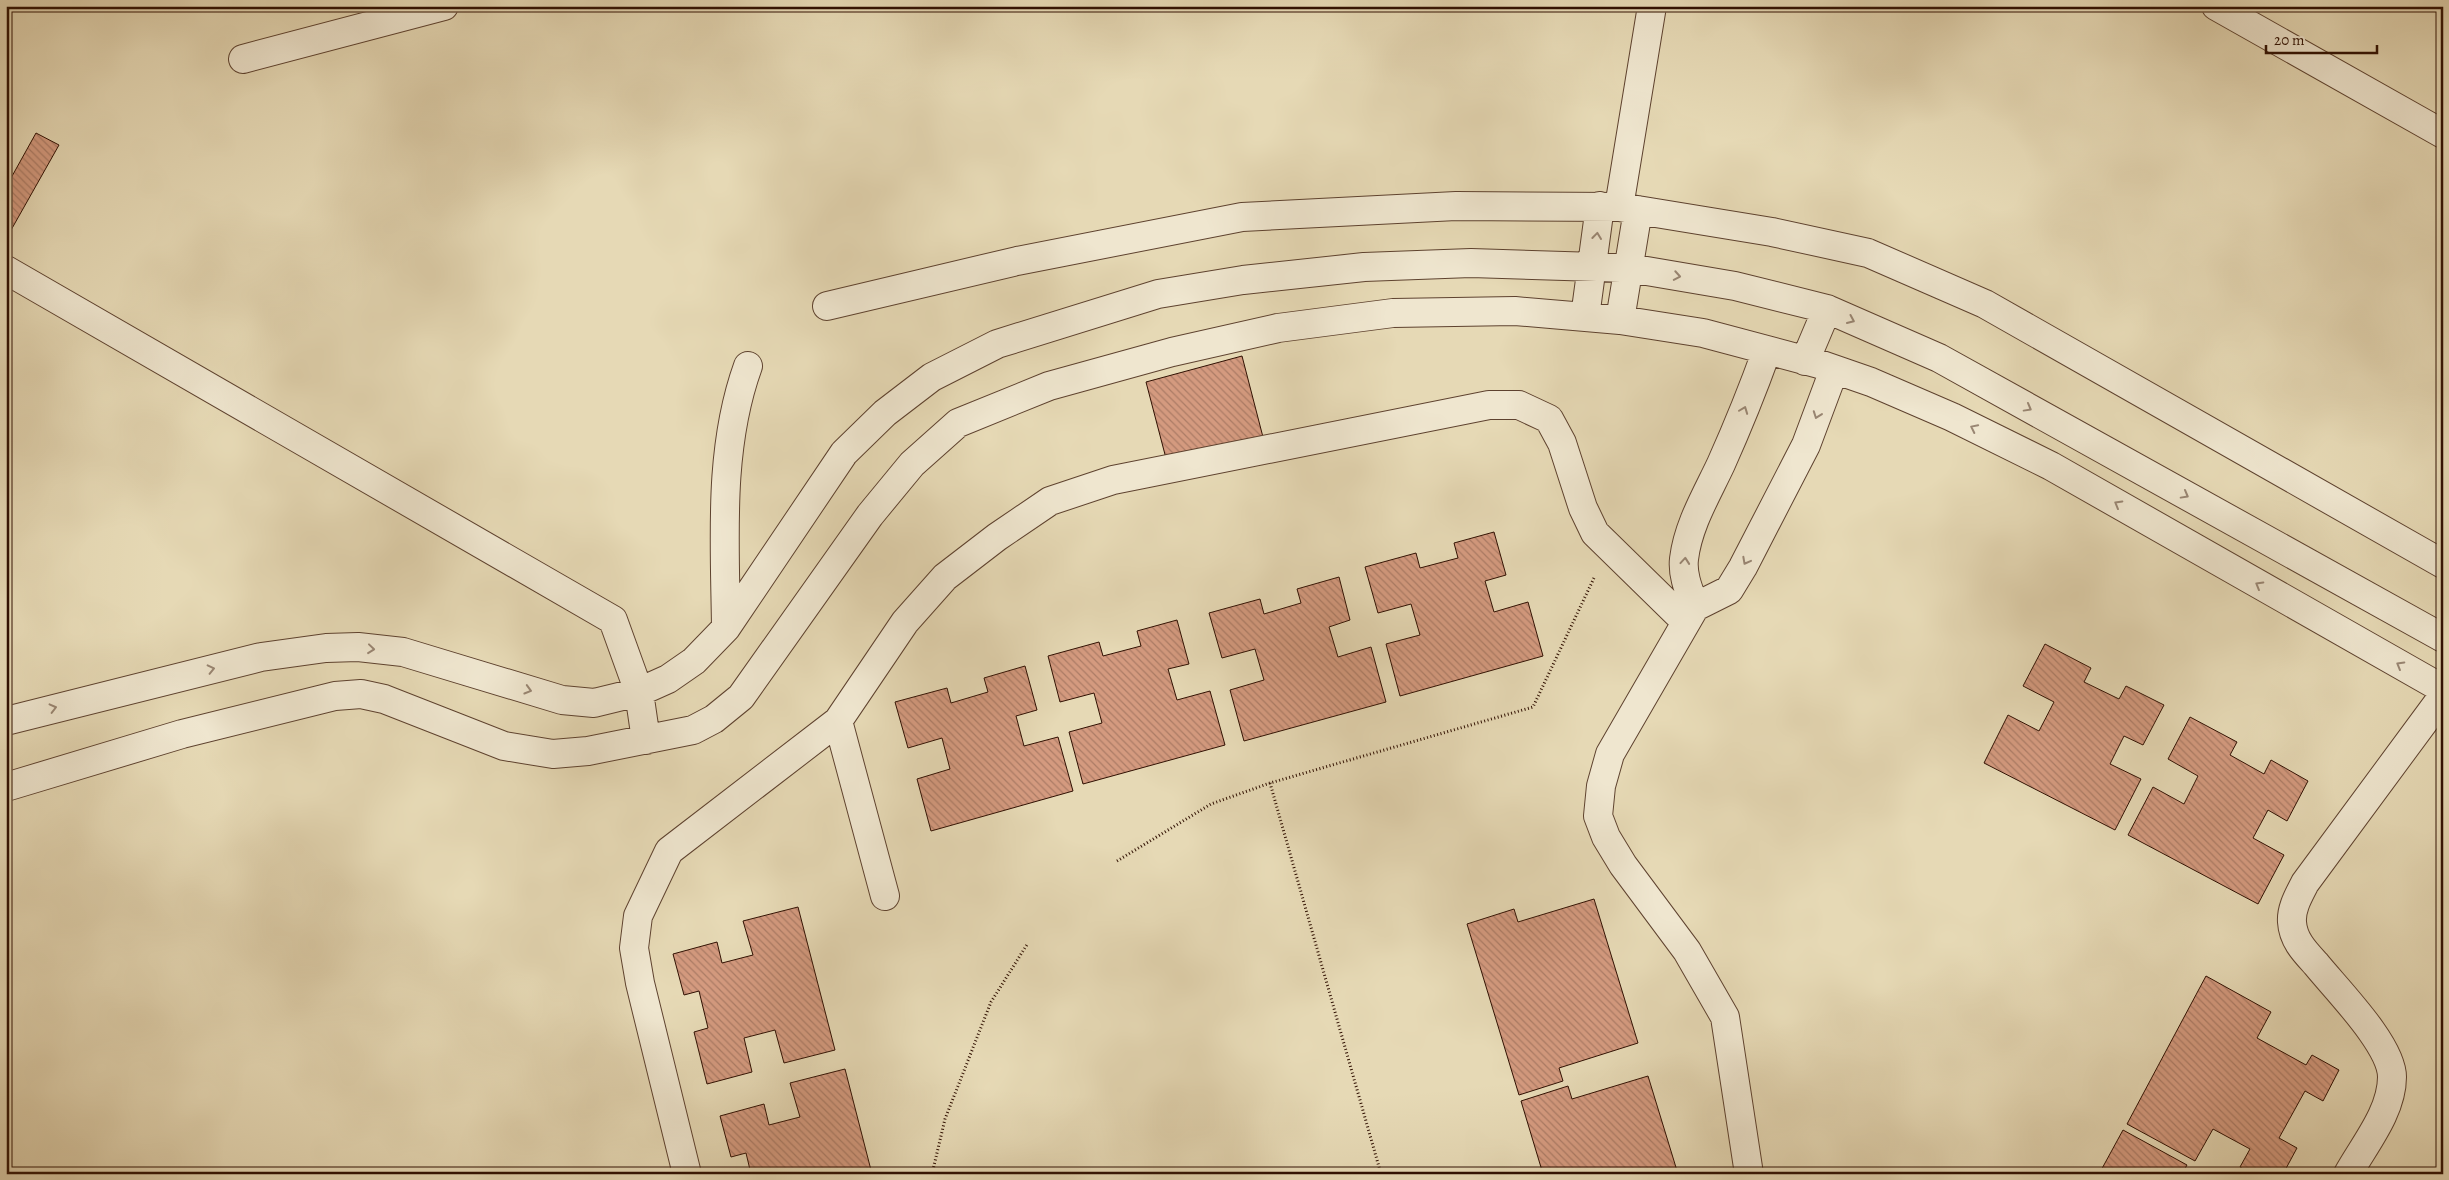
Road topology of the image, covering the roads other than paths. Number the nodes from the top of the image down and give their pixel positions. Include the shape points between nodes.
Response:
1 (444, 6) edge
2 (1652, 6) edge
3 (2216, 6) edge
4 (243, 59) dead end
5 (2443, 134) edge
6 (1619, 207) junction
7 (1592, 267) junction
8 (1629, 268) junction
9 (6, 270) edge
10 (827, 306) dead end
11 (1827, 309) junction
12 (1585, 317) junction
13 (1620, 320) junction
14 (1767, 350) junction
15 (1805, 361) junction
16 (748, 366) dead end
17 (1834, 370) junction
18 (2443, 564) edge
19 (1691, 615) junction
20 (726, 628) junction
21 (2443, 638) edge
22 (2443, 689) edge
23 (639, 692) junction
24 (2443, 696) edge
25 (6, 721) edge
26 (838, 721) junction
27 (646, 740) junction
28 (6, 787) edge
29 (885, 896) dead end
30 (687, 1174) edge
31 (1749, 1174) edge
32 (2348, 1174) edge

1 - 4 street
2 - 6 street
3 - 5 street
7 -> 6 street
6 - 8 street
6 - 10 street via 1456,206 1242,217 1017,261
6 - 18 street via 1772,232 1868,253 1985,304
7 - 8 street
7 - 12 street
7 - 20 street via 1471,263 1364,267 1244,280 1158,294 997,344 932,377 885,413 844,453
8 -> 11 street via 1735,286
8 - 13 street
9 - 23 street via 613,620
11 - 15 street
11 -> 21 street via 1940,358
12 - 13 street
12 - 27 street via 1515,311 1393,313 1278,328 1172,352 1048,386 958,423 912,464 870,515 741,697 714,719 693,730
13 - 14 street via 1703,333
14 - 15 street
19 -> 14 street via 1684,560 1690,537 1707,489 1740,422
15 - 17 street
16 - 20 street via 737,394 729,434 725,519
17 -> 19 street via 1806,445 1743,567 1729,590
22 -> 17 street via 2051,466 1943,413
19 - 26 street via 1595,533 1583,508 1562,443 1549,419 1519,405 1488,405 1113,480 1050,501 997,536 945,577 905,622
19 - 31 street via 1610,754 1601,786 1598,816 1606,838 1623,866 1687,951 1725,1017
20 - 23 street via 694,661 668,679
25 -> 23 street via 261,657 326,648 358,647 403,652 562,700 594,704
23 - 27 street
24 - 32 street via 2305,883 2295,903 2292,922 2297,942 2370,1030 2387,1056 2392,1077 2384,1111
26 - 29 street
26 - 30 street via 669,851 638,916 634,948 640,983
27 - 28 street via 553,754 504,746 384,699 361,694 335,696 182,734

